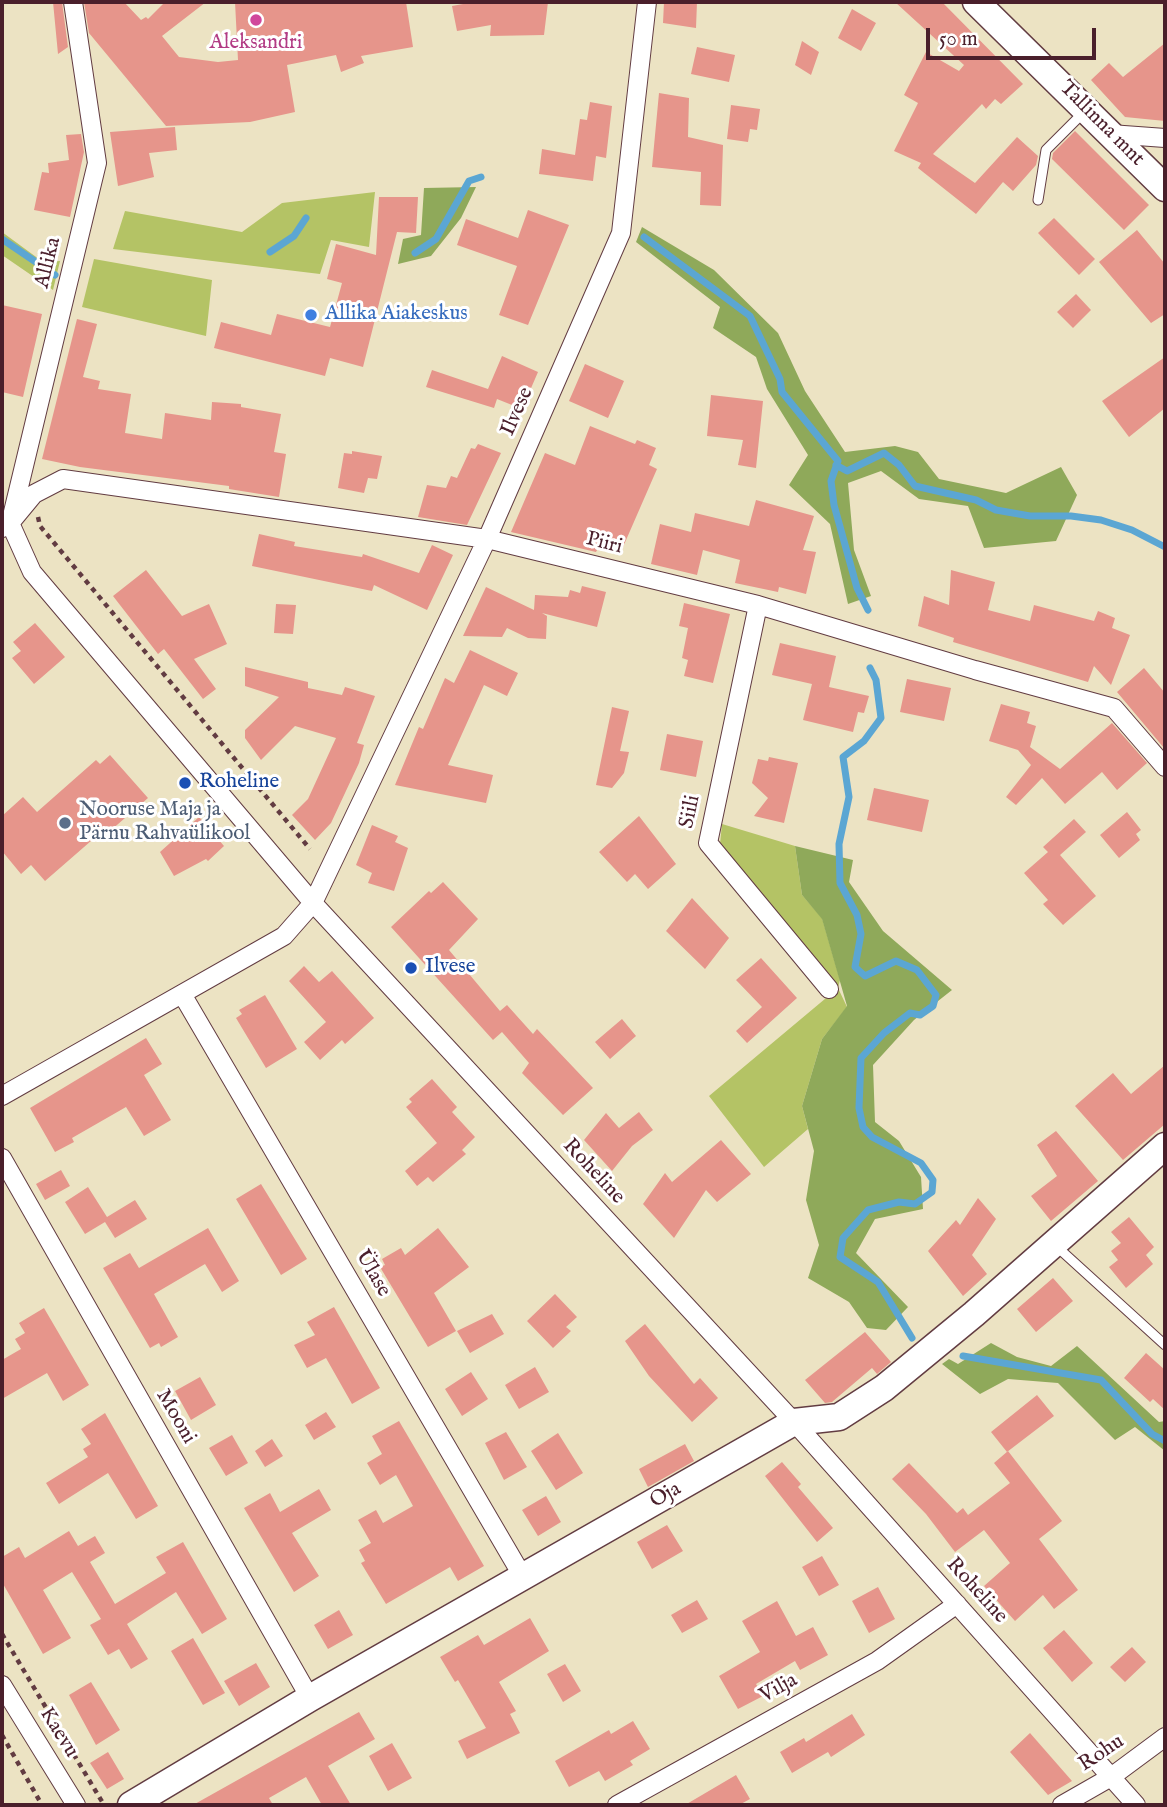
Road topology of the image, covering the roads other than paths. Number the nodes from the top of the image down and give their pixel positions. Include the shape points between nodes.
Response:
1 (73, 2) edge
2 (647, 2) edge
3 (976, 2) edge
4 (1086, 109) junction
5 (1110, 134) junction
6 (1165, 138) edge
7 (1165, 188) edge
8 (1038, 200) dead end
9 (6, 526) edge
10 (487, 539) junction
11 (758, 605) junction
12 (1165, 767) edge
13 (313, 903) junction
14 (829, 989) dead end
15 (182, 994) junction
16 (2, 1096) edge
17 (1165, 1146) edge
18 (2, 1158) edge
19 (1055, 1245) junction
20 (1165, 1345) edge
21 (794, 1422) junction
22 (523, 1577) junction
23 (957, 1604) junction
24 (2, 1685) edge
25 (310, 1698) junction
26 (1165, 1737) edge
27 (1111, 1777) junction
28 (76, 1805) edge
29 (131, 1805) edge
30 (617, 1805) edge
31 (1062, 1805) edge
32 (1136, 1805) edge

1 - 9 street, Allika via 97,163
2 - 10 street, Ilvese via 621,233
3 - 4 street, Tallinna mnt
4 - 5 street, Tallinna mnt
4 - 8 lane via 1045,150
5 - 6 street
5 - 7 street, Tallinna mnt
9 - 10 street, Piiri via 34,494 63,480
9 - 13 street, Roheline via 32,572
10 - 11 street, Piiri
10 - 13 street, Ilvese
11 - 12 street, Piiri via 1114,708
11 - 14 street, Siili via 708,843
13 - 15 street, Ilvese via 284,936
13 - 21 street, Roheline
15 - 16 street, Ilvese
15 - 22 street, Ülase
17 - 19 street, Oja
18 - 25 street, Mooni
19 - 20 lane
19 - 21 street, Oja via 884,1388 839,1417
21 - 22 street, Oja
21 - 23 street, Roheline
22 - 25 street, Oja
23 - 27 street, Roheline
23 - 30 street, Vilja via 877,1661
24 - 28 street, Kaevu
25 - 29 street, Oja
26 - 27 street, Rohu
27 - 31 street, Rohu
27 - 32 street, Roheline

